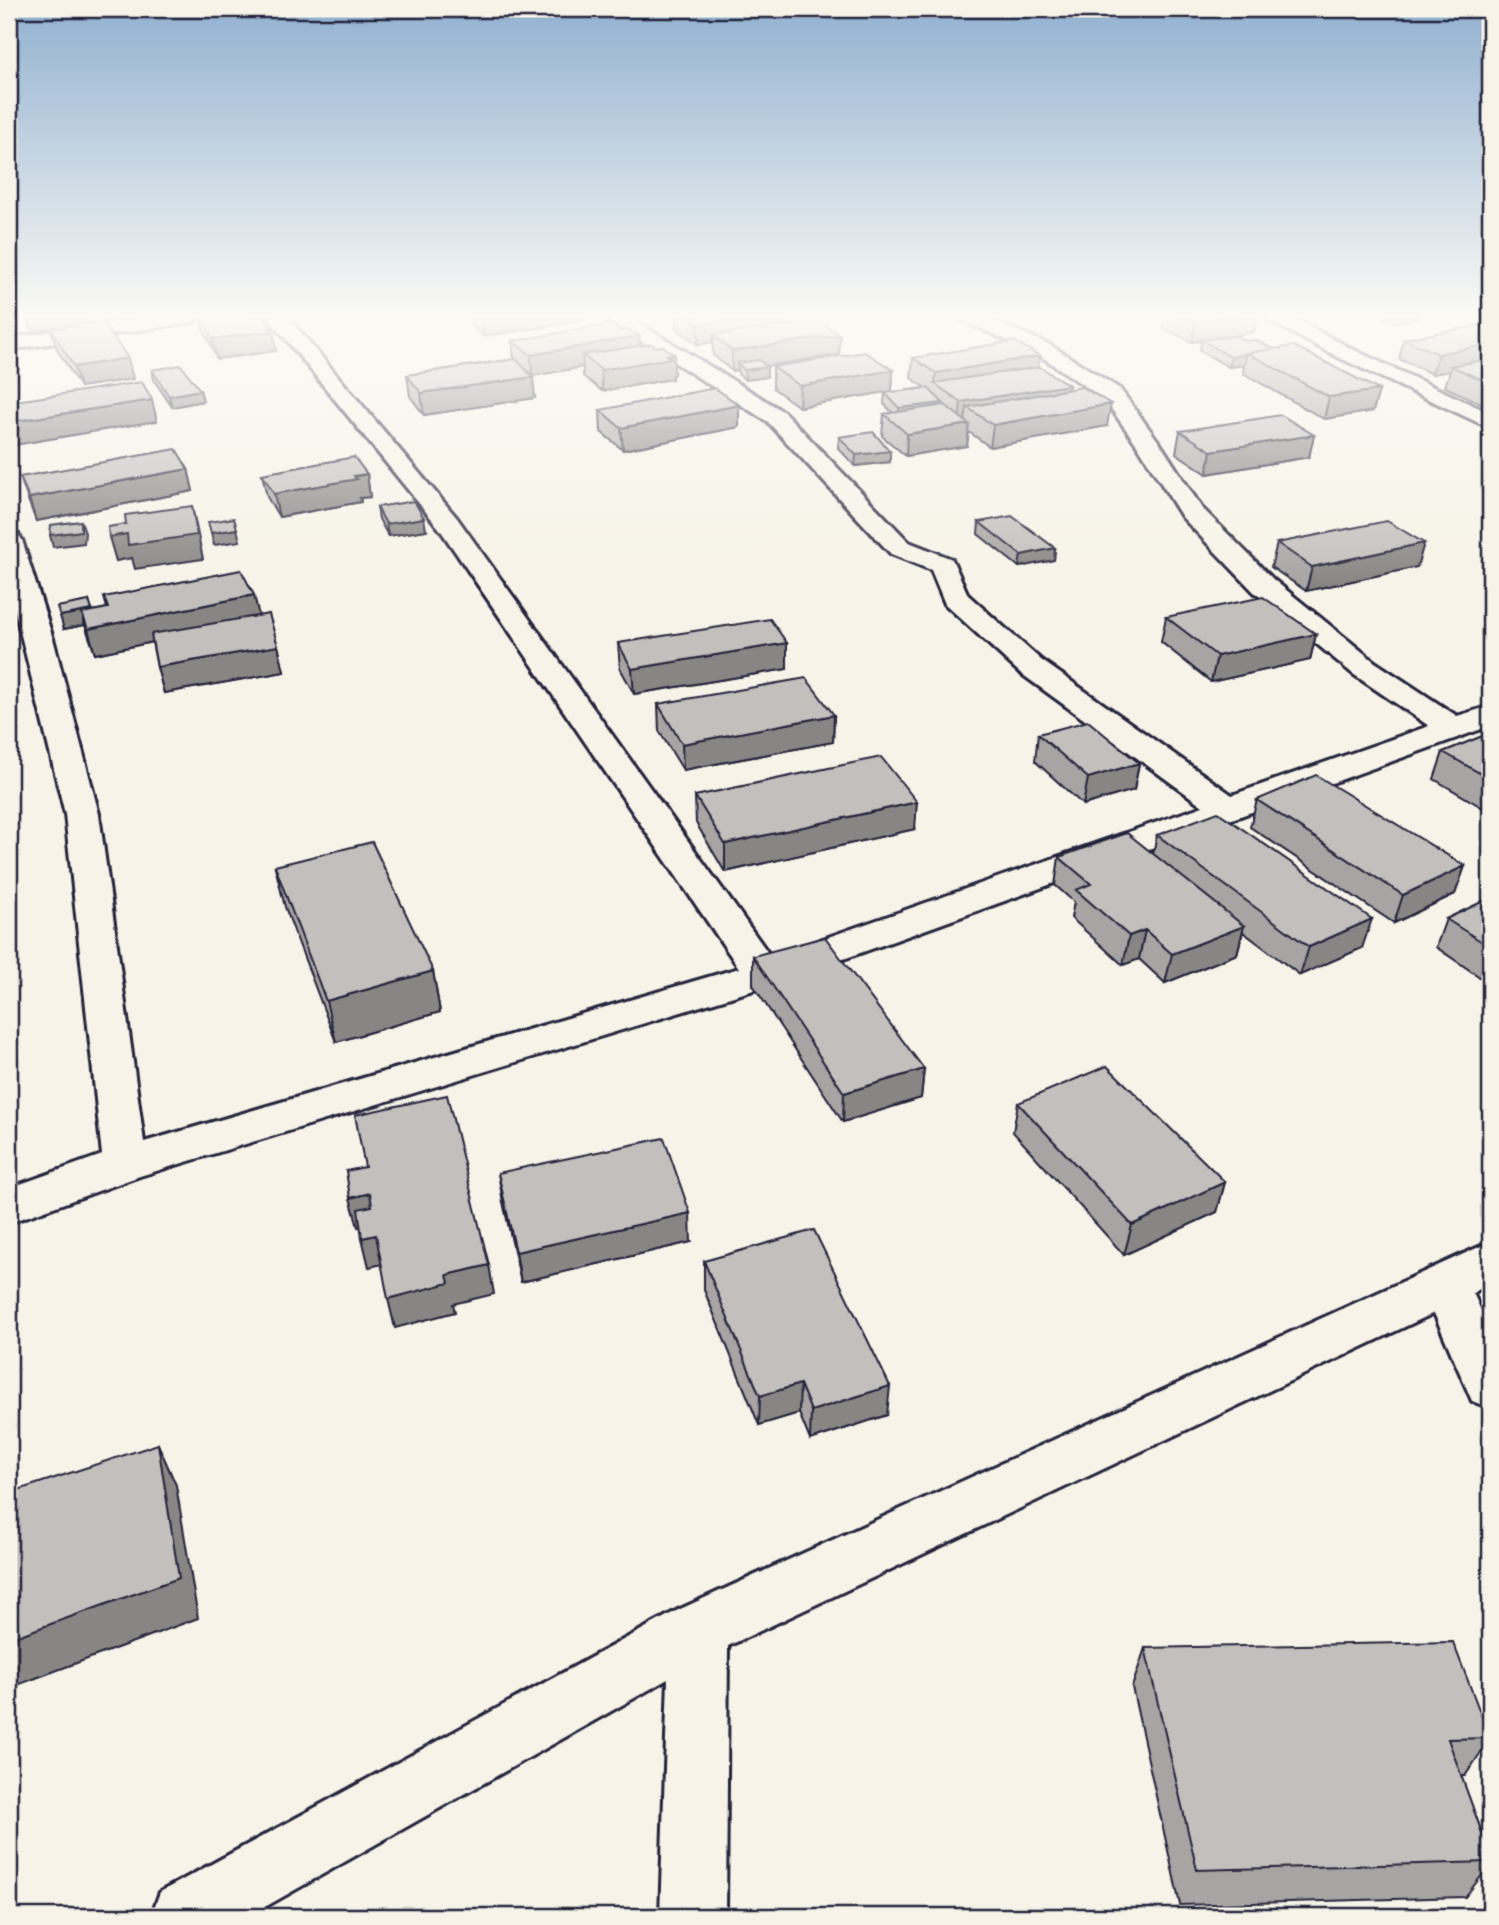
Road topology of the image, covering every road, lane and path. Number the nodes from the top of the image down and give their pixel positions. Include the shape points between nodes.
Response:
1 (351, 406) edge
2 (758, 406) edge
3 (1120, 406) edge
4 (1458, 406) edge
5 (1490, 421) edge
6 (9, 540) edge
7 (1490, 715) edge
8 (1453, 728) junction
9 (1228, 808) junction
10 (763, 974) junction
11 (125, 1164) junction
12 (9, 1206) edge
13 (1468, 1273) edge
14 (1490, 1386) edge
15 (699, 1630) junction
16 (184, 1916) edge
17 (693, 1916) edge

1 - 10 street via 448,523
2 - 9 street via 776,417 900,548 943,565 955,598 1030,666
3 - 8 street via 1191,512 1264,586 1364,668
4 - 5 street
6 - 11 street via 82,814
7 - 8 street
8 - 9 street
9 - 10 street
10 - 11 street
11 - 12 street
13 - 14 street
13 - 15 street
15 - 16 street
15 - 17 street

